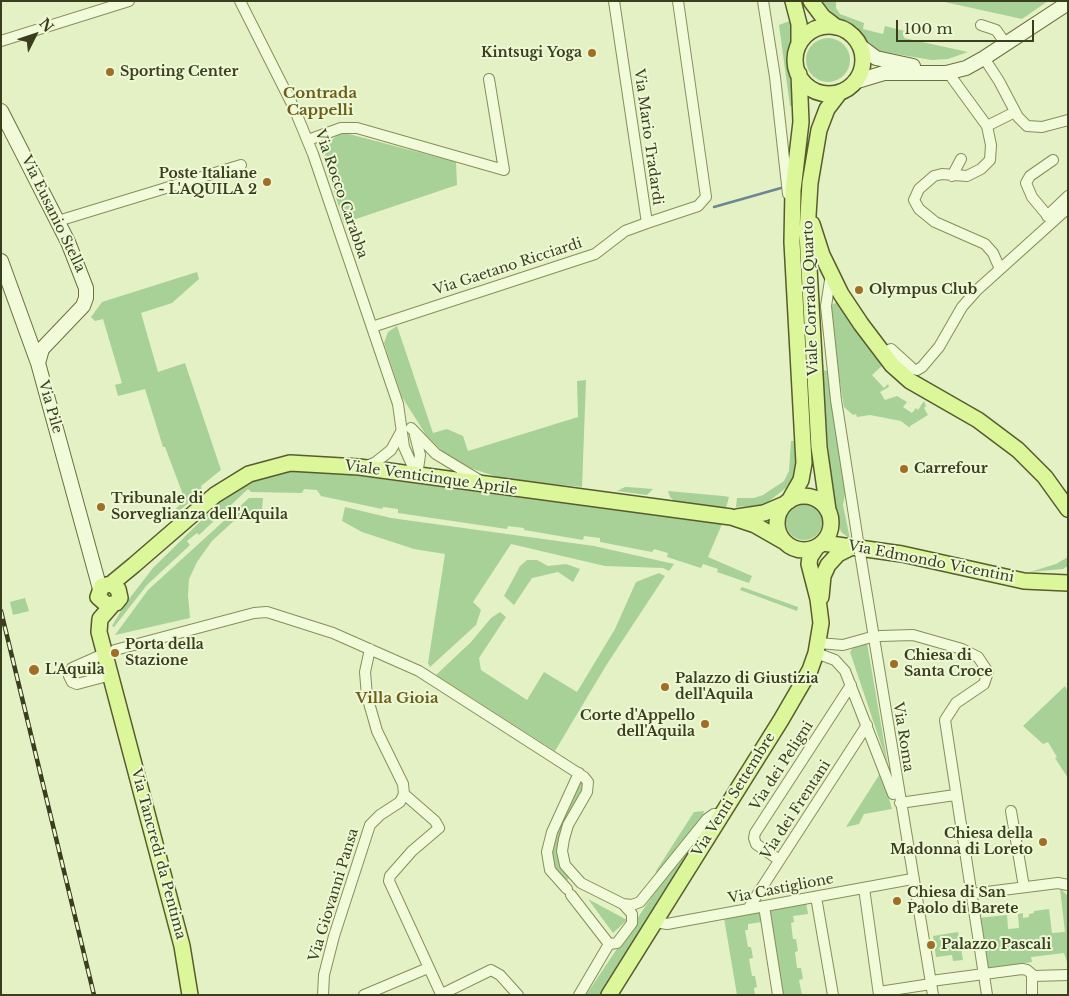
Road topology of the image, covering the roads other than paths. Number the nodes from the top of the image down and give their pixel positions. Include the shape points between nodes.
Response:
1 (129, 1) edge
2 (614, 1) edge
3 (678, 1) edge
4 (764, 1) edge
5 (793, 1) edge
6 (810, 1) edge
7 (1068, 2) edge
8 (242, 4) edge
9 (981, 25) dead end
10 (836, 27) junction
11 (1, 41) edge
12 (799, 44) junction
13 (1006, 44) junction
14 (860, 46) junction
15 (984, 58) junction
16 (950, 72) junction
17 (799, 74) junction
18 (489, 79) dead end
19 (854, 82) junction
20 (840, 92) junction
21 (1, 111) edge
22 (1015, 112) junction
23 (1068, 120) edge
24 (987, 126) junction
25 (308, 140) junction
26 (961, 160) dead end
27 (1053, 160) dead end
28 (241, 164) dead end
29 (952, 176) junction
30 (1068, 196) edge
31 (808, 198) junction
32 (1068, 208) edge
33 (1049, 218) junction
34 (58, 221) junction
35 (792, 222) junction
36 (647, 223) junction
37 (1, 261) edge
38 (1000, 269) junction
39 (831, 274) junction
40 (372, 327) junction
41 (27, 333) junction
42 (52, 338) junction
43 (882, 353) junction
44 (38, 363) junction
45 (406, 429) junction
46 (362, 468) junction
47 (417, 476) junction
48 (491, 486) junction
49 (787, 502) junction
50 (1067, 508) edge
51 (828, 510) junction
52 (731, 517) junction
53 (787, 544) junction
54 (819, 545) junction
55 (857, 547) junction
56 (1068, 573) edge
57 (1039, 582) junction
58 (814, 583) junction
59 (1068, 583) edge
60 (109, 592) junction
61 (820, 613) junction
62 (880, 636) dead end
63 (868, 638) dead end
64 (846, 645) junction
65 (817, 648) junction
66 (370, 649) junction
67 (111, 651) junction
68 (843, 668) junction
69 (111, 675) junction
70 (851, 685) junction
71 (867, 725) junction
72 (579, 773) junction
73 (404, 794) junction
74 (956, 795) junction
75 (900, 805) junction
76 (1011, 811) dead end
77 (721, 814) junction
78 (776, 862) junction
79 (912, 879) junction
80 (579, 882) junction
81 (1068, 885) edge
82 (1024, 887) junction
83 (864, 888) junction
84 (569, 892) junction
85 (970, 894) junction
86 (816, 896) junction
87 (623, 904) junction
88 (764, 906) junction
89 (748, 909) junction
90 (655, 922) junction
91 (609, 944) junction
92 (428, 968) junction
93 (983, 974) junction
94 (1032, 975) junction
95 (1068, 975) edge
96 (931, 982) junction
97 (879, 994) edge
98 (190, 995) edge
99 (323, 995) edge
100 (364, 995) edge
101 (440, 995) edge
102 (518, 995) edge
103 (579, 995) edge
104 (609, 995) edge
105 (778, 995) edge
106 (833, 995) edge
107 (933, 995) edge
108 (986, 995) edge
109 (1032, 995) edge

1 - 11 street
2 - 36 street, Via Mario Tradardi
3 - 36 street, Via Mario Tradardi via 706,197 698,206
4 - 35 street, Viale Corrado Quarto
5 - 12 main road via 800,29
6 - 10 main road
7 - 13 street
8 - 25 street, Via Rocco Carabba
9 - 13 street via 996,30
10 - 12 main road via 814,29
10 - 14 main road via 852,35
12 - 17 main road via 795,61
13 - 14 street via 970,60 935,67 889,62 870,55
13 - 15 street
14 - 19 main road via 863,64
15 - 16 street
15 - 22 street
16 - 19 street via 888,73
16 - 24 street
17 - 20 main road via 805,84 818,92
17 - 35 main road, Viale Corrado Quarto via 801,122
18 - 25 street via 504,170 357,128 341,128
19 - 20 main road
20 - 31 main road, Viale Corrado Quarto via 822,120
21 - 34 street, Via Eusanio Stella
22 - 23 street via 1031,128
22 - 24 street
24 - 29 street via 991,146 988,163 972,175
25 - 40 street, Via Rocco Carabba
26 - 29 street
27 - 33 street via 1028,178 1026,183 1029,193
28 - 34 street
29 - 38 street via 934,176 919,189 914,198 919,209 935,222 985,244
30 - 33 street
31 - 39 main road via 814,233
31 - 51 main road, Viale Corrado Quarto via 808,289 820,456
32 - 33 street
33 - 38 street
34 - 42 street, Via Eusanio Stella via 84,280 87,295 80,310
35 - 49 main road, Viale Corrado Quarto via 804,463 801,480
36 - 40 street, Via Gaetano Ricciardi via 625,231 595,254
37 - 41 street, Via Pile
38 - 43 street via 969,299 939,347 921,368 913,369 891,350
39 - 43 main road
39 - 55 street, Via Roma via 826,306
40 - 45 street, Via Rocco Carabba
41 - 42 street via 38,343
41 - 44 street, Via Pile
42 - 44 street, Via Eusanio Stella via 40,352
43 - 50 main road via 906,378 978,420 1018,450 1045,477
44 - 60 street, Via Pile via 91,556
45 - 46 street via 391,450
45 - 47 street, Via Rocco Carabba via 419,453
45 - 48 street via 444,459
46 - 47 main road, Viale Venticinque Aprile
46 - 60 main road, Viale Venticinque Aprile via 300,463 278,464 258,470 224,487
47 - 48 main road, Viale Venticinque Aprile
48 - 52 main road, Viale Venticinque Aprile
49 - 51 main road via 801,496 810,497
49 - 52 main road, Viale Venticinque Aprile via 764,513
49 - 53 main road via 778,515 777,524
51 - 54 main road via 831,526
52 - 53 main road, Viale Venticinque Aprile via 762,528
53 - 54 main road via 804,550
53 - 58 main road, Via Venti Settembre
54 - 55 main road, Via Edmondo Vicentini
54 - 58 main road, Via Venti Settembre via 809,562
55 - 57 main road, Via Edmondo Vicentini
55 - 61 main road via 838,554 826,568
55 - 75 street, Via Roma
56 - 57 main road, Via Edmondo Vicentini
57 - 59 main road, Via Edmondo Vicentini
58 - 61 main road, Via Venti Settembre
60 - 67 main road, Via Tancredi da Pentima via 94,619 100,636
61 - 65 main road, Via Venti Settembre
62 - 74 street via 913,635 957,647 973,654 987,668 986,682 956,703 946,717
63 - 64 street
64 - 65 street
64 - 68 street via 839,652
65 - 68 street
65 - 77 main road, Via Venti Settembre via 801,688
66 - 67 street via 333,633 264,612
66 - 72 street via 424,674
66 - 73 street via 365,672 367,696 374,722 403,784
67 - 69 main road, Via Tancredi da Pentima
67 - 69 street via 72,668 69,677 77,684
68 - 70 street
69 - 98 main road, Via Tancredi da Pentima via 182,946
70 - 71 street
70 - 78 street, Via dei Peligni via 755,833 756,844
71 - 75 street via 896,804
71 - 78 street, Via dei Frentani
72 - 80 street via 588,786 568,825 562,850 565,865
72 - 84 street via 552,832 547,852 550,870
73 - 92 street via 439,826 436,833 412,851 389,879
73 - 99 street, Via Giovanni Pansa via 400,802 370,825 332,944
74 - 75 street
74 - 85 street
75 - 79 street, Via Roma
76 - 82 street
77 - 87 street via 707,819 643,899 635,904
77 - 90 main road, Via Venti Settembre
78 - 89 street, Via dei Frentani
79 - 83 street, Via Castiglione
79 - 96 street, Via Roma
80 - 84 street via 569,883
80 - 87 street
81 - 82 street
82 - 85 street
83 - 86 street, Via Castiglione
83 - 97 street
84 - 91 street
85 - 93 street
86 - 88 street, Via Castiglione
86 - 106 street
87 - 91 street via 632,914 632,924 617,943
88 - 89 street, Via Castiglione
88 - 105 street
89 - 90 street, Via Castiglione via 667,924
90 - 104 main road, Via Venti Settembre
91 - 103 street
92 - 100 street
92 - 101 street
93 - 94 street via 1024,968
93 - 96 street
93 - 108 street
94 - 95 street
94 - 109 street
96 - 97 street
96 - 107 street, Via Roma
101 - 102 street via 491,970

